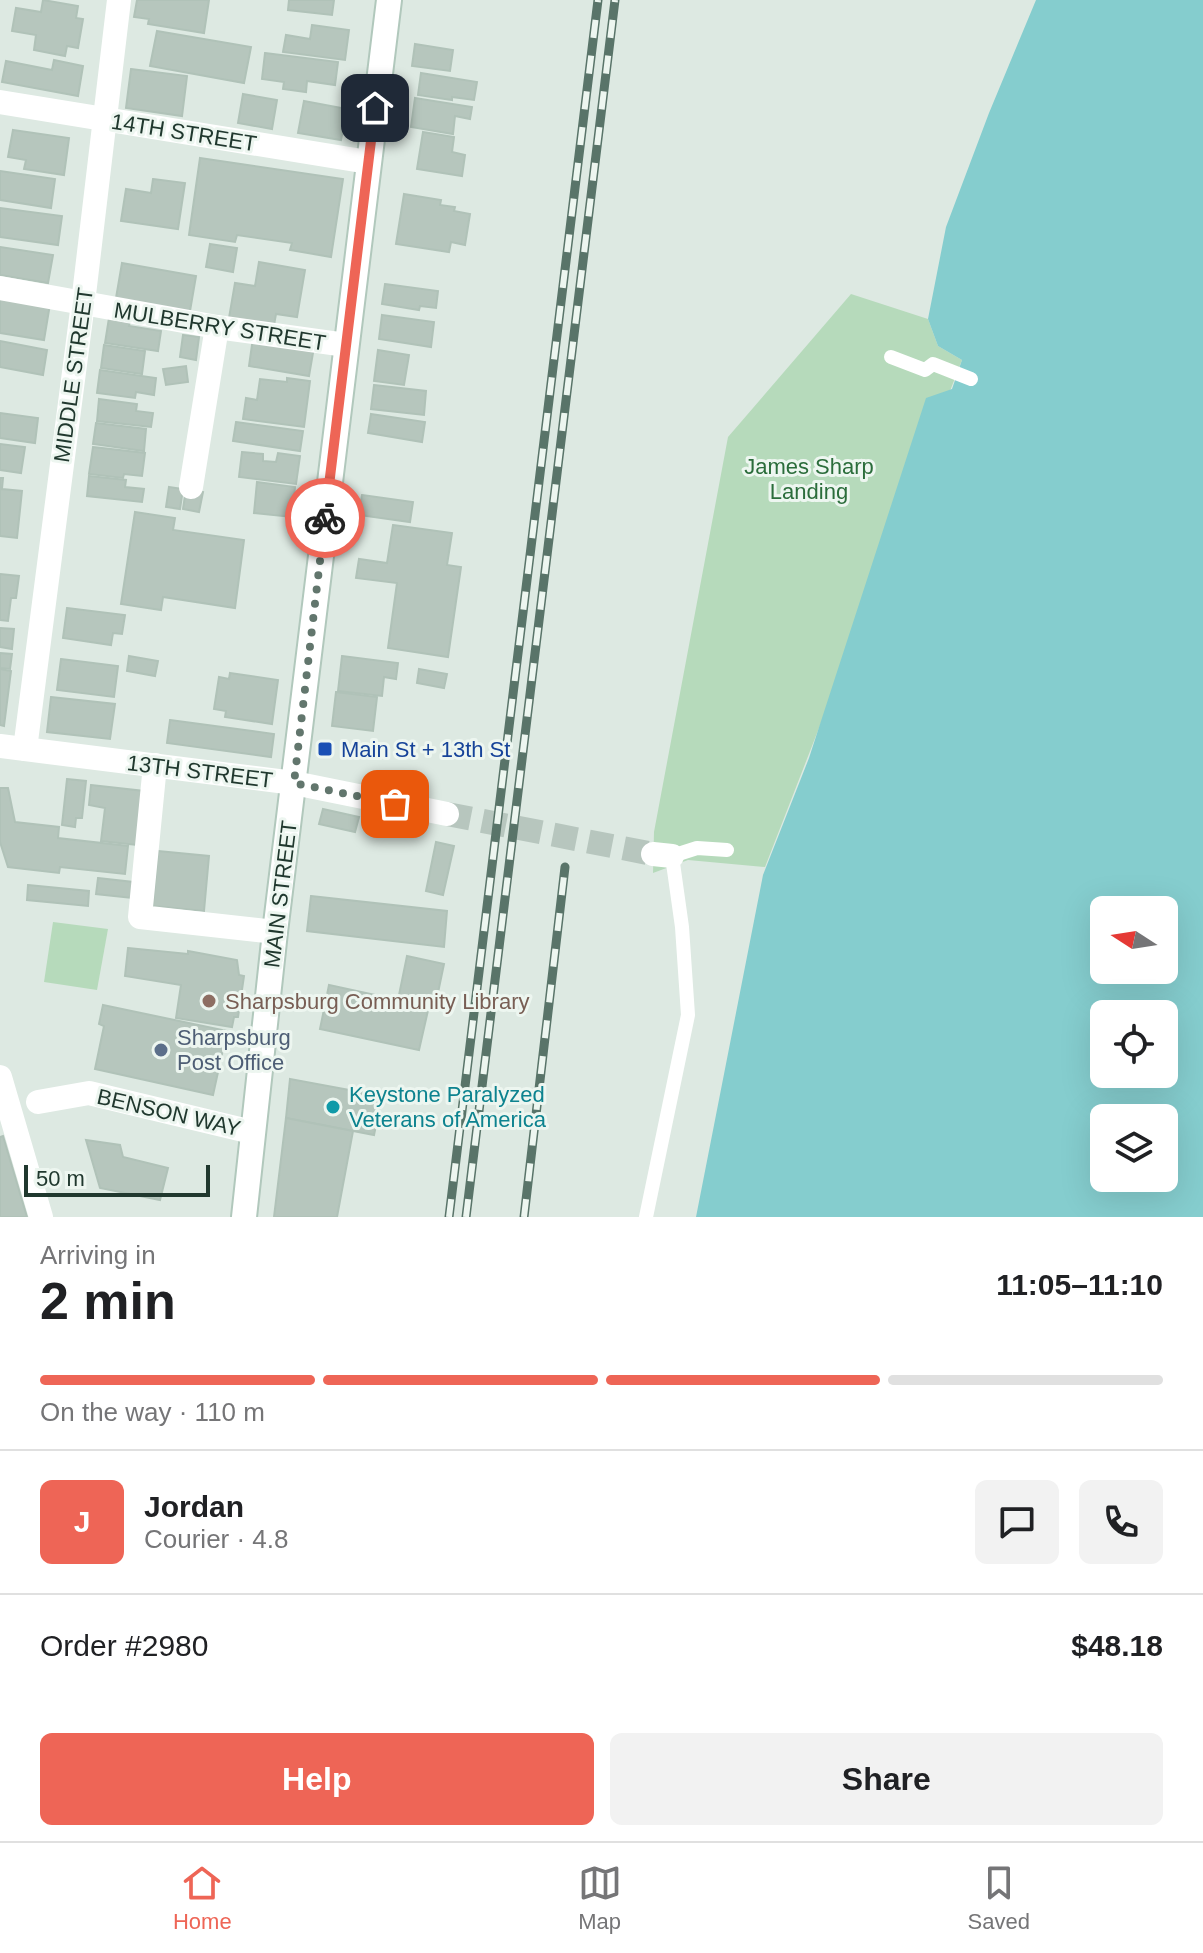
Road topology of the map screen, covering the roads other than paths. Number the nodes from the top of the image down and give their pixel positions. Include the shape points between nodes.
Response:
1 (119, 0) edge
2 (389, 0) edge
3 (0, 102) edge
4 (106, 119) junction
5 (368, 162) junction
6 (0, 288) edge
7 (83, 303) junction
8 (217, 327) junction
9 (346, 345) junction
10 (891, 357) dead end
11 (971, 379) dead end
12 (191, 487) dead end
13 (0, 746) edge
14 (25, 749) junction
15 (155, 765) junction
16 (294, 783) junction
17 (447, 814) tunnel mouth
18 (727, 850) dead end
19 (275, 932) junction
20 (0, 1077) edge
21 (38, 1102) dead end
22 (252, 1132) junction
23 (41, 1217) edge
24 (244, 1217) edge
25 (646, 1217) edge

1 - 4 street, MIDDLE STREET
2 - 5 street, MAIN STREET
3 - 4 street, 14TH STREET
4 - 5 street, 14TH STREET
4 - 7 street, MIDDLE STREET
5 - 9 street, MAIN STREET
6 - 7 street, MULBERRY STREET
7 - 8 street, MULBERRY STREET
7 - 14 street, MIDDLE STREET
8 - 9 street, MULBERRY STREET
8 - 12 street
9 - 16 street, MAIN STREET
10 - 11 lane via 925,370 933,364
13 - 14 street, 13TH STREET
14 - 15 street, 13TH STREET
15 - 16 street, 13TH STREET
15 - 19 street via 140,917
16 - 17 street, 13TH STREET
16 - 19 street, MAIN STREET
18 - 25 lane via 697,848 663,855 682,927 688,1015
19 - 22 street, MAIN STREET
20 - 23 street
21 - 22 street, BENSON WAY via 89,1093
22 - 24 street, MAIN STREET

